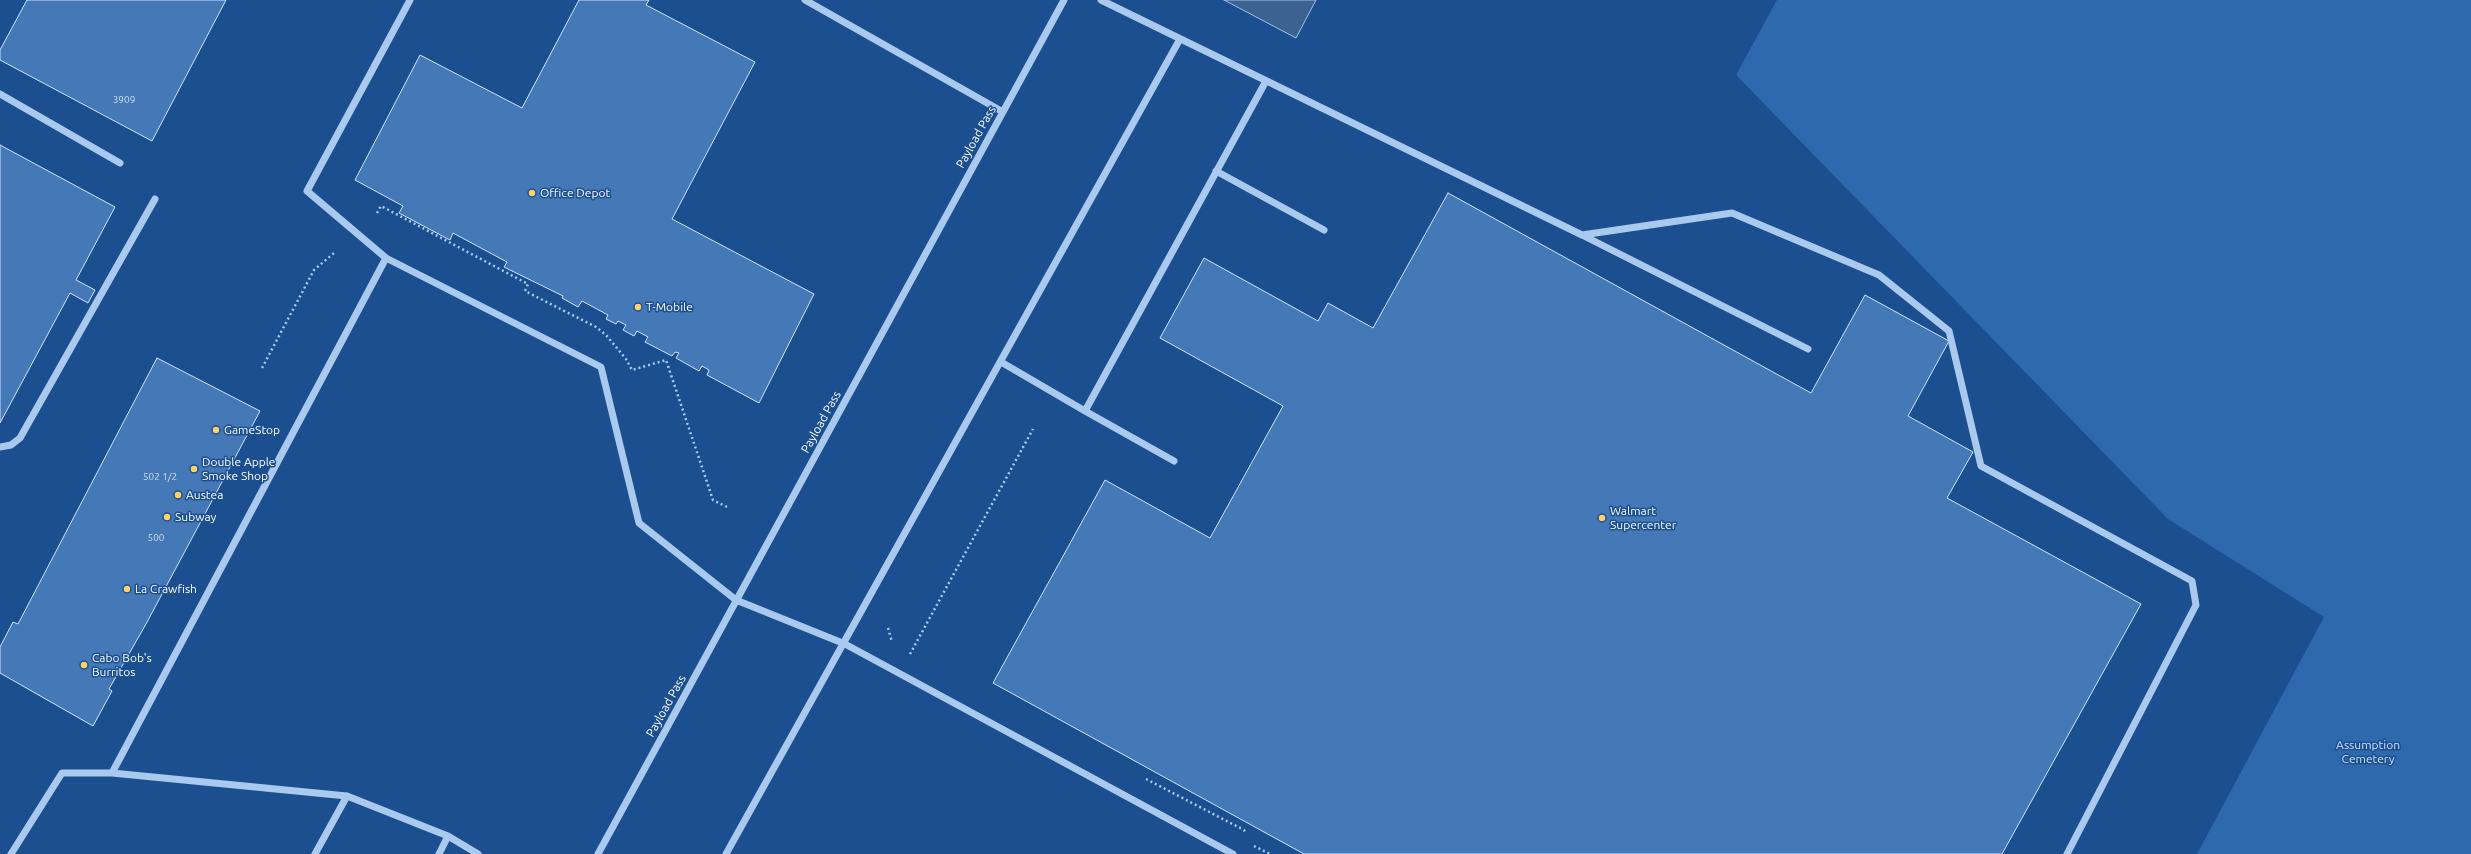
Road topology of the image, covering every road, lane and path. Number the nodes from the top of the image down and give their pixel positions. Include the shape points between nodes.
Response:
1 (410, 0) edge
2 (805, 0) edge
3 (1064, 0) edge
4 (1101, 0) edge
5 (1180, 39) junction
6 (1266, 81) junction
7 (0, 94) edge
8 (1003, 112) junction
9 (120, 163) dead end
10 (1216, 171) junction
11 (155, 198) dead end
12 (1324, 230) dead end
13 (1582, 235) junction
14 (334, 253) dead end
15 (386, 258) junction
16 (1808, 349) dead end
17 (1001, 362) junction
18 (262, 368) dead end
19 (1085, 411) junction
20 (1033, 429) dead end
21 (0, 447) edge
22 (1174, 460) dead end
23 (736, 600) junction
24 (844, 644) junction
25 (910, 654) dead end
26 (112, 773) junction
27 (347, 796) junction
28 (448, 836) junction
29 (11, 854) edge
30 (315, 854) edge
31 (439, 854) edge
32 (478, 854) edge
33 (598, 854) edge
34 (726, 854) edge
35 (1233, 854) edge
36 (2067, 854) edge

1 - 15 street via 307,191
2 - 8 street
3 - 8 street, Payload Pass
4 - 5 street
5 - 6 street
5 - 17 street
6 - 10 street
6 - 13 street
7 - 9 street
8 - 23 street, Payload Pass
10 - 12 street
10 - 19 street
11 - 21 street via 20,438 11,445
13 - 16 street
13 - 36 street via 1732,213 1879,275 1949,331 1981,466 2192,581 2196,606
14 - 18 path via 314,270
15 - 23 street via 601,367 639,523
15 - 26 street
17 - 19 street
17 - 24 street
19 - 22 street
20 - 25 path
23 - 24 street
23 - 33 street, Payload Pass
24 - 34 street
24 - 35 street
26 - 27 street
26 - 29 street via 62,773
27 - 28 street
27 - 30 street
28 - 31 street
28 - 32 street

